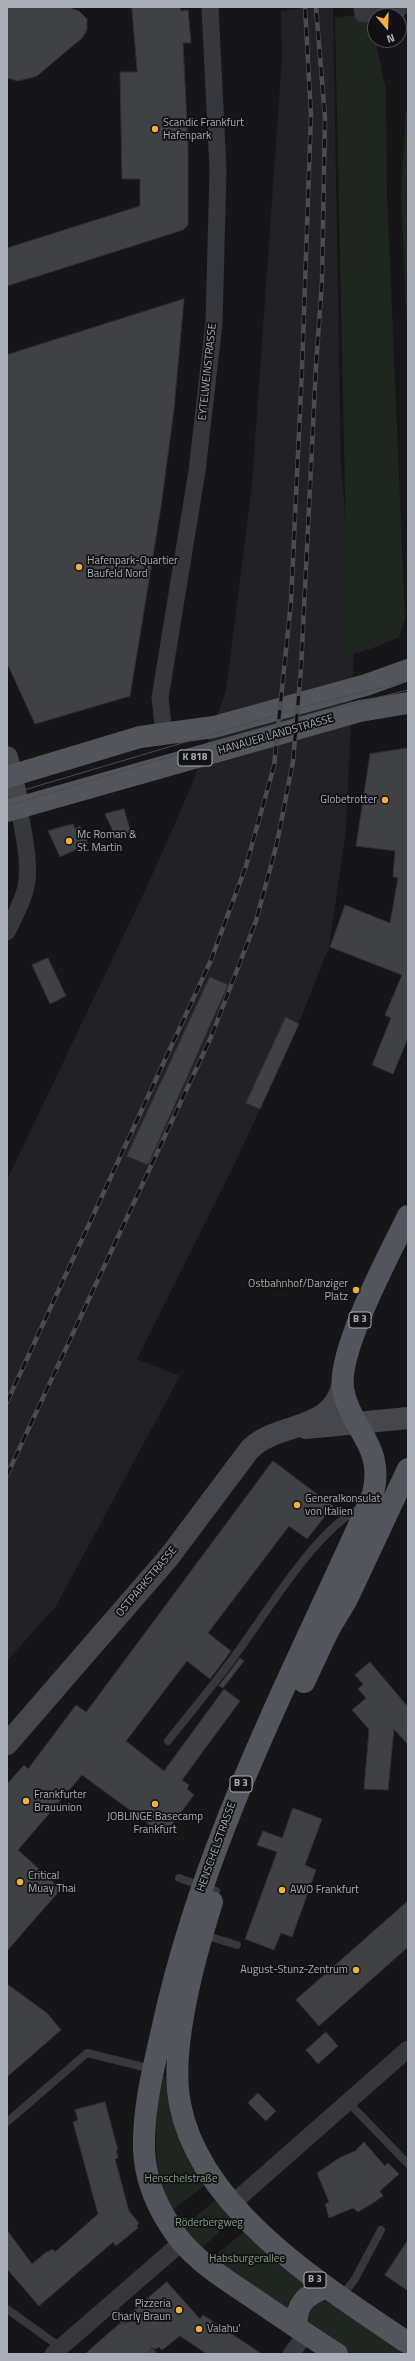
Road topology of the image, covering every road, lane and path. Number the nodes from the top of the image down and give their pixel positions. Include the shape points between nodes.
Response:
1 (210, 7) edge
2 (362, 7) edge
3 (399, 7) edge
4 (408, 670) edge
5 (408, 678) edge
6 (375, 682) junction
7 (408, 703) edge
8 (164, 733) junction
9 (9, 770) edge
10 (13, 809) edge
11 (7, 932) edge
12 (408, 1216) edge
13 (343, 1383) junction
14 (408, 1418) edge
15 (358, 1423) junction
16 (290, 1429) junction
17 (408, 1469) edge
18 (368, 1504) junction
19 (168, 1741) dead end
20 (7, 1744) edge
21 (179, 1878) dead end
22 (209, 1889) junction
23 (203, 1934) junction
24 (237, 1945) dead end
25 (408, 2049) edge
26 (153, 2069) junction
27 (348, 2102) junction
28 (7, 2122) edge
29 (408, 2164) edge
30 (233, 2203) junction
31 (381, 2230) dead end
32 (182, 2242) junction
33 (333, 2293) junction
34 (108, 2304) junction
35 (7, 2309) edge
36 (123, 2320) dead end
37 (302, 2331) junction
38 (408, 2343) edge
39 (56, 2351) edge
40 (291, 2354) edge
41 (337, 2354) edge

1 - 8 street, EYTELWEINSTRASSE via 218,170 214,323 197,471 160,698
2 - 3 street via 363,14 399,10
4 - 6 main road
5 - 6 lane
6 - 8 main road via 214,727
7 - 10 main road, HANAUER LANDSTRASSE / K 818 via 355,712
8 - 9 main road
9 - 10 street
10 - 11 street via 27,875 26,887 17,913
12 - 13 main road, B 3 via 355,1331 347,1354
13 - 15 main road, B 3 via 348,1405
13 - 16 street, OSTPARKSTRASSE via 338,1399 328,1411 313,1421
14 - 15 street, OSTPARKSTRASSE
15 - 16 street, OSTPARKSTRASSE
15 - 18 main road, HENSCHELSTRASSE / B 3 via 376,1465 375,1487
16 - 20 street, OSTPARKSTRASSE via 264,1438 250,1449 169,1557
17 - 22 main road, HENSCHELSTRASSE / B 3 via 271,1751 230,1850
18 - 19 lane via 336,1523
18 - 22 main road, HENSCHELSTRASSE / B 3 via 232,1805
21 - 22 lane
22 - 23 main road, HENSCHELSTRASSE / B 3
22 - 26 main road, HENSCHELSTRASSE / B 3 via 183,1946
23 - 24 lane
23 - 30 main road, HENSCHELSTRASSE / B 3 via 181,2036 177,2072 180,2104 196,2150
25 - 27 street
26 - 28 lane via 87,2052
26 - 32 main road, HENSCHELSTRASSE / B 3 via 144,2124 144,2151 148,2173 160,2207
27 - 29 lane
27 - 30 street
30 - 33 main road, B 3 via 270,2243
31 - 33 lane via 355,2278
32 - 34 street
32 - 37 main road, B 3 via 198,2259
33 - 37 main road via 314,2292 298,2307 296,2314
33 - 38 main road, B 3
34 - 36 lane
34 - 39 street
35 - 39 lane
37 - 40 street
37 - 41 main road, B 3

